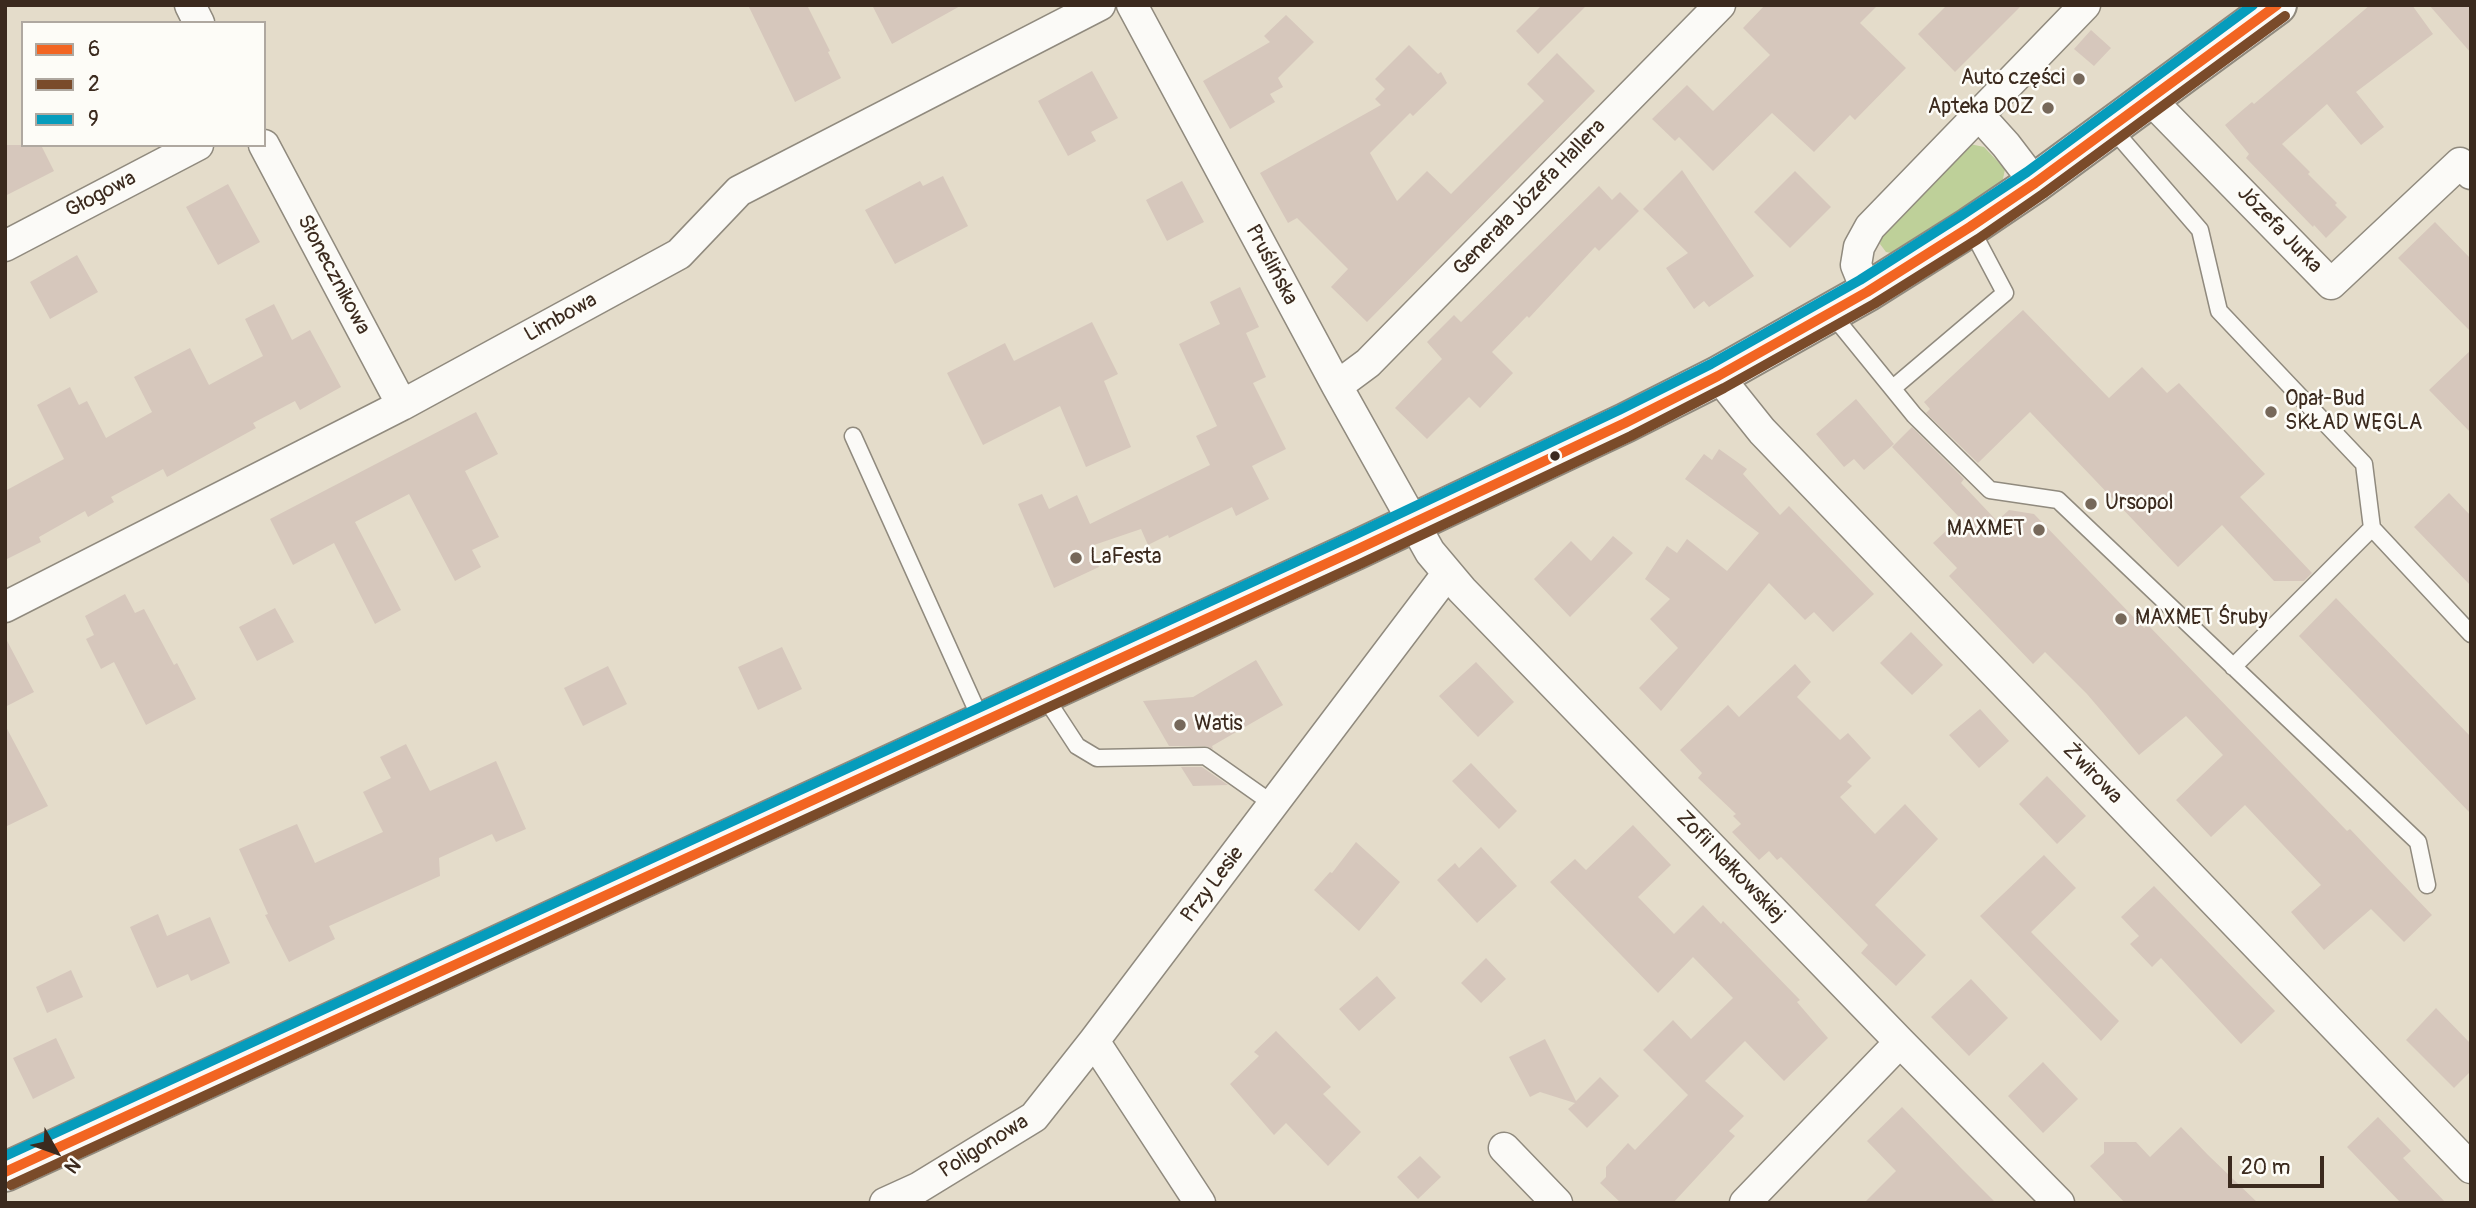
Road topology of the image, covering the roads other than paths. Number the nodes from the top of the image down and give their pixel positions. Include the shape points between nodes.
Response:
1 (190, 5) edge
2 (1100, 5) edge
3 (1132, 5) edge
4 (1720, 5) edge
5 (2085, 5) edge
6 (2277, 5) edge
7 (198, 21) edge
8 (2150, 99) junction
9 (1978, 114) junction
10 (2111, 127) junction
11 (194, 147) edge
12 (265, 147) edge
13 (2471, 174) edge
14 (2035, 183) junction
15 (1970, 227) junction
16 (5, 246) edge
17 (1867, 292) junction
18 (1831, 313) junction
19 (1718, 376) junction
20 (1337, 386) junction
21 (1893, 388) junction
22 (401, 405) junction
23 (853, 436) dead end
24 (1412, 523) junction
25 (2372, 528) junction
26 (1447, 574) junction
27 (5, 607) edge
28 (2471, 634) edge
29 (2233, 667) junction
30 (1043, 694) junction
31 (982, 722) junction
32 (1273, 804) junction
33 (2427, 884) dead end
34 (1094, 1041) junction
35 (1900, 1042) junction
36 (1504, 1149) dead end
37 (2471, 1168) edge
38 (5, 1172) edge
39 (885, 1203) edge
40 (1200, 1203) edge
41 (1557, 1203) edge
42 (1745, 1203) edge
43 (2059, 1203) edge

1 - 7 street
2 - 22 street, Limbowa via 739,191 679,254
3 - 20 street, Pruślińska
4 - 20 street, Generała Józefa Hallera via 1368,363
5 - 9 street
6 - 8 street
8 - 10 street
8 - 13 street, Józefa Jurka via 2332,284 2460,163
9 - 14 street
9 - 17 street via 1870,227 1856,265
10 - 14 street
10 - 25 lane via 2200,230 2219,310 2364,464
11 - 16 street, Głogowa
12 - 22 street, Słonecznikowa
14 - 15 street
15 - 17 street
15 - 21 lane via 2005,293
17 - 18 street
18 - 19 street
18 - 21 lane
19 - 24 street
19 - 37 street, Żwirowa via 1762,431
20 - 24 street, Pruślińska
21 - 29 lane via 1990,490 2058,500
22 - 27 street, Limbowa
23 - 31 lane
24 - 26 street, Zofii Nałkowskiej
24 - 30 street
25 - 28 lane
25 - 29 lane
26 - 32 street, Przy Lesie
26 - 35 street, Zofii Nałkowskiej
29 - 33 lane via 2418,842
30 - 31 street
30 - 32 lane via 1077,746 1097,758 1205,756
31 - 38 street
32 - 34 street, Przy Lesie
34 - 39 street, Poligonowa via 1034,1117 918,1188
34 - 40 street
35 - 42 street
35 - 43 street, Zofii Nałkowskiej
36 - 41 street

